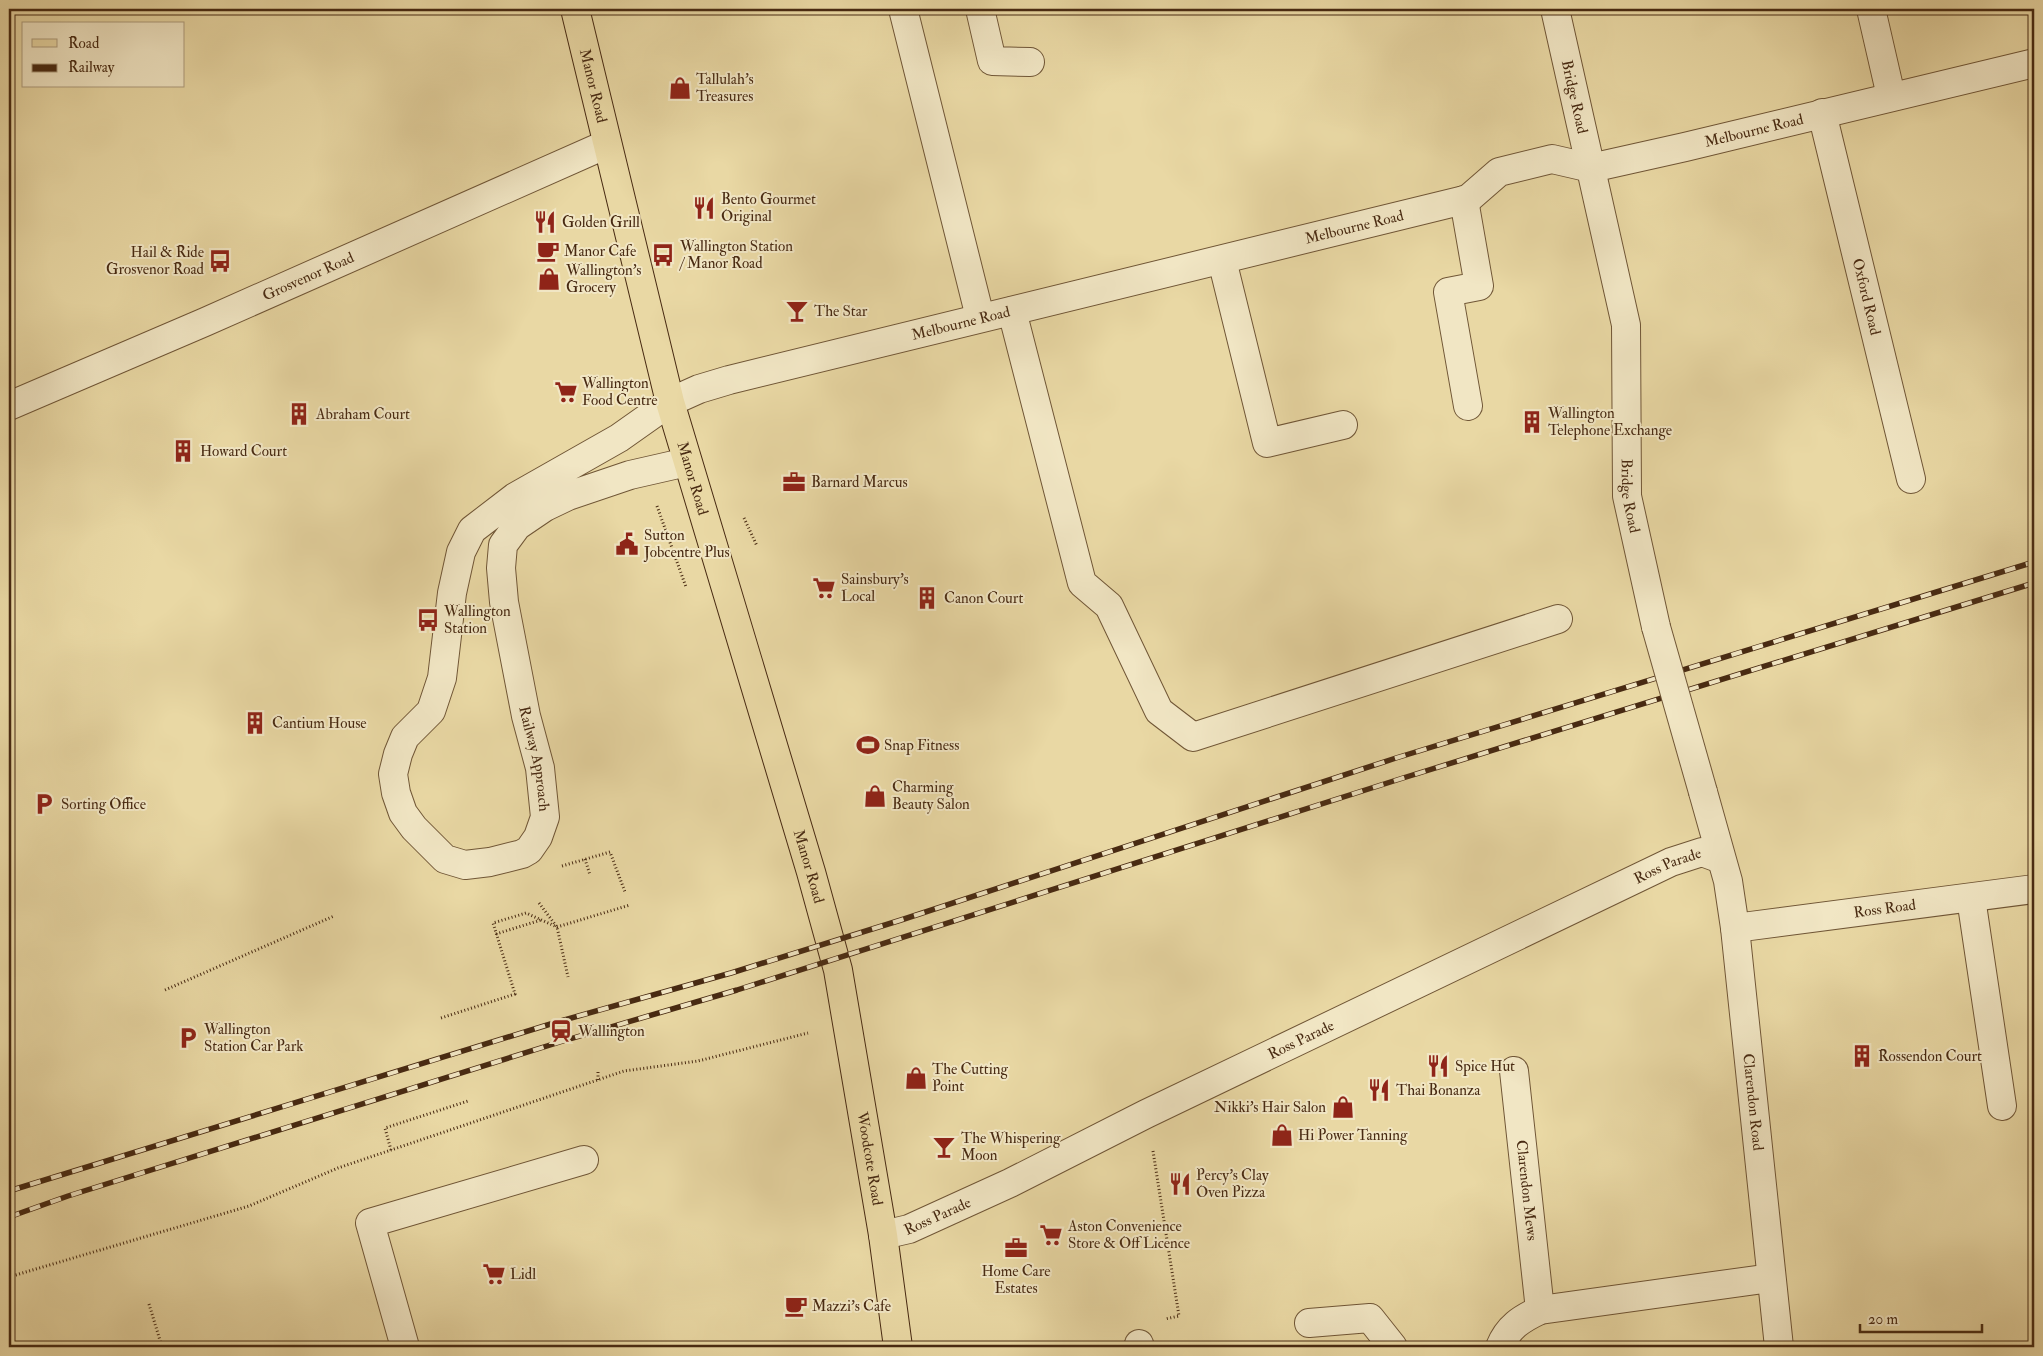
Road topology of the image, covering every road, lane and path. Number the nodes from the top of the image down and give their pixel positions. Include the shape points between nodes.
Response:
1 (575, 9) edge
2 (903, 9) edge
3 (980, 9) edge
4 (1555, 9) edge
5 (1871, 9) edge
6 (1030, 62) dead end
7 (2034, 63) edge
8 (1891, 96) junction
9 (1822, 113) junction
10 (607, 144) junction
11 (1591, 168) junction
12 (1466, 200) junction
13 (1222, 260) junction
14 (1012, 310) junction
15 (980, 317) junction
16 (670, 402) junction
17 (9, 406) edge
18 (1468, 406) dead end
19 (1343, 425) dead end
20 (688, 462) junction
21 (1912, 479) dead end
22 (679, 569) dead end
23 (683, 581) dead end
24 (1558, 620) dead end
25 (585, 859) junction
26 (1722, 859) junction
27 (558, 868) dead end
28 (590, 875) dead end
29 (2034, 890) edge
30 (625, 892) dead end
31 (1971, 898) junction
32 (539, 902) dead end
33 (630, 905) dead end
34 (334, 916) dead end
35 (541, 920) junction
36 (557, 927) junction
37 (1736, 928) junction
38 (496, 934) junction
39 (838, 970) joint
40 (568, 977) dead end
41 (165, 990) dead end
42 (441, 1018) dead end
43 (808, 1032) dead end
44 (1514, 1071) dead end
45 (598, 1072) dead end
46 (598, 1080) junction
47 (468, 1101) dead end
48 (2002, 1106) dead end
49 (1146, 1114) junction
50 (391, 1150) junction
51 (584, 1160) dead end
52 (883, 1235) junction
53 (9, 1277) edge
54 (1771, 1278) junction
55 (149, 1304) dead end
56 (1540, 1310) junction
57 (1161, 1320) dead end
58 (1309, 1323) dead end
59 (162, 1347) edge
60 (405, 1347) edge
61 (898, 1347) edge
62 (1393, 1347) edge
63 (1500, 1347) edge
64 (1779, 1347) edge

1 - 10 main road, Manor Road
2 - 15 street
3 - 6 street via 992,62
4 - 11 street, Bridge Road
5 - 8 street
7 - 8 street, Melbourne Road
8 - 9 street, Melbourne Road
9 - 11 street, Melbourne Road
9 - 21 street, Oxford Road
10 - 16 main road, Manor Road
10 - 17 street, Grosvenor Road
11 - 12 street, Melbourne Road via 1552,159 1500,172
11 - 26 street, Bridge Road, bridge via 1626,325 1627,496 1656,627
12 - 13 street, Melbourne Road
12 - 18 street via 1479,286 1448,292
13 - 14 street, Melbourne Road
13 - 19 street via 1267,442
14 - 15 street, Melbourne Road
14 - 24 street via 1082,583 1109,606 1159,711 1193,736
15 - 16 street, Melbourne Road via 729,380
16 - 20 main road, Manor Road
16 - 20 street, Railway Approach via 619,438 514,497 472,530 464,545 452,593 442,678 431,711 405,737 393,774 403,813 446,859 465,865 522,854 538,837 545,817 540,768 526,716 504,602 503,545 517,526 568,496 630,475
20 - 39 main road, Manor Road via 812,872
22 - 23 path
25 - 27 path
25 - 28 path
25 - 30 path via 610,852
26 - 37 street, Clarendon Road
26 - 49 street, Ross Parade via 1702,852 1671,862
29 - 31 street, Ross Road
31 - 37 street, Ross Road
31 - 48 street
32 - 36 path
33 - 36 path
34 - 41 path
35 - 36 path
35 - 38 path
35 - 38 path via 526,913 518,915 493,923
36 - 40 path
37 - 54 street, Clarendon Road
38 - 42 path via 514,994
39 - 52 main road, Woodcote Road
43 - 46 path via 698,1061 624,1071
44 - 56 street, Clarendon Mews
45 - 46 path
46 - 50 path
47 - 50 path via 385,1128
49 - 52 street, Ross Parade via 1010,1183 909,1229
49 - 57 path via 1179,1316
50 - 53 path via 338,1168 249,1206
51 - 60 street via 370,1223
52 - 61 main road, Woodcote Road
54 - 56 street
54 - 64 street, Clarendon Road
55 - 59 path
56 - 63 street via 1512,1326
58 - 62 street via 1370,1318

